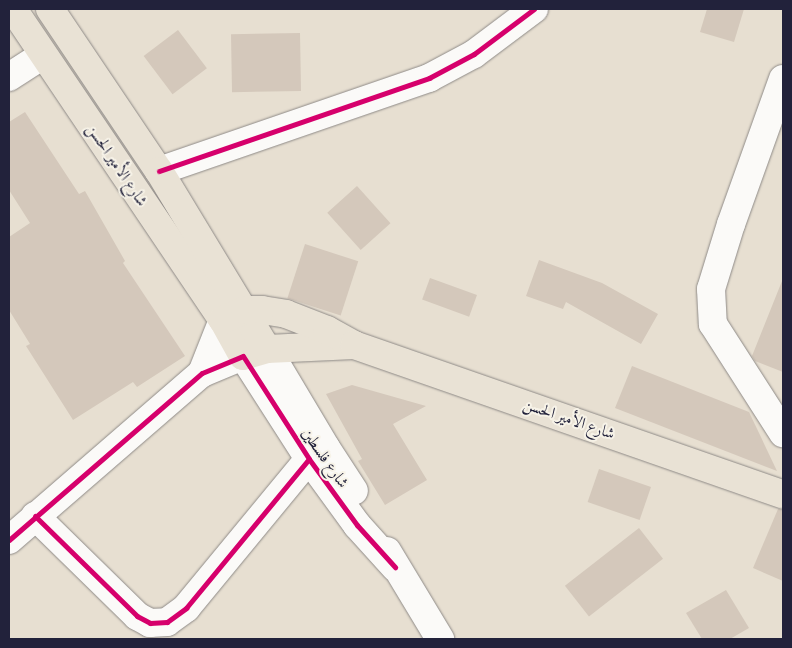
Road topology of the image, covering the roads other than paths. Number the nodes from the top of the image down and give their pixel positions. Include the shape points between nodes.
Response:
1 (13, 9) edge
2 (50, 9) edge
3 (534, 9) edge
4 (43, 55) junction
5 (9, 78) edge
6 (783, 80) edge
7 (159, 171) junction
8 (234, 315) junction
9 (354, 345) junction
10 (255, 352) junction
11 (202, 374) junction
12 (783, 433) edge
13 (309, 459) junction
14 (783, 494) edge
15 (35, 516) junction
16 (9, 540) edge
17 (395, 567) junction
18 (440, 639) edge

1 - 4 main road, شارع الأمير الحسن
2 - 7 main road, شارع الأمير الحسن
3 - 7 street via 474,54 429,78
4 - 5 street
4 - 8 main road, شارع الأمير الحسن
6 - 12 street via 711,289 713,324
7 - 8 main road, شارع الأمير الحسن
8 - 9 main road, شارع الأمير الحسن via 262,310 286,314
8 - 10 main road, شارع الأمير الحسن
8 - 11 street
9 - 10 main road, شارع الأمير الحسن
9 - 14 main road, شارع الأمير الحسن
10 - 11 street
10 - 13 street, شارع فلسطين
10 - 17 street, شارع فلسطين via 326,448 369,514
11 - 15 street
13 - 15 street via 186,608 167,622 150,623 137,616
13 - 17 street, شارع فلسطين via 356,525
15 - 16 street
17 - 18 street, شارع فلسطين

